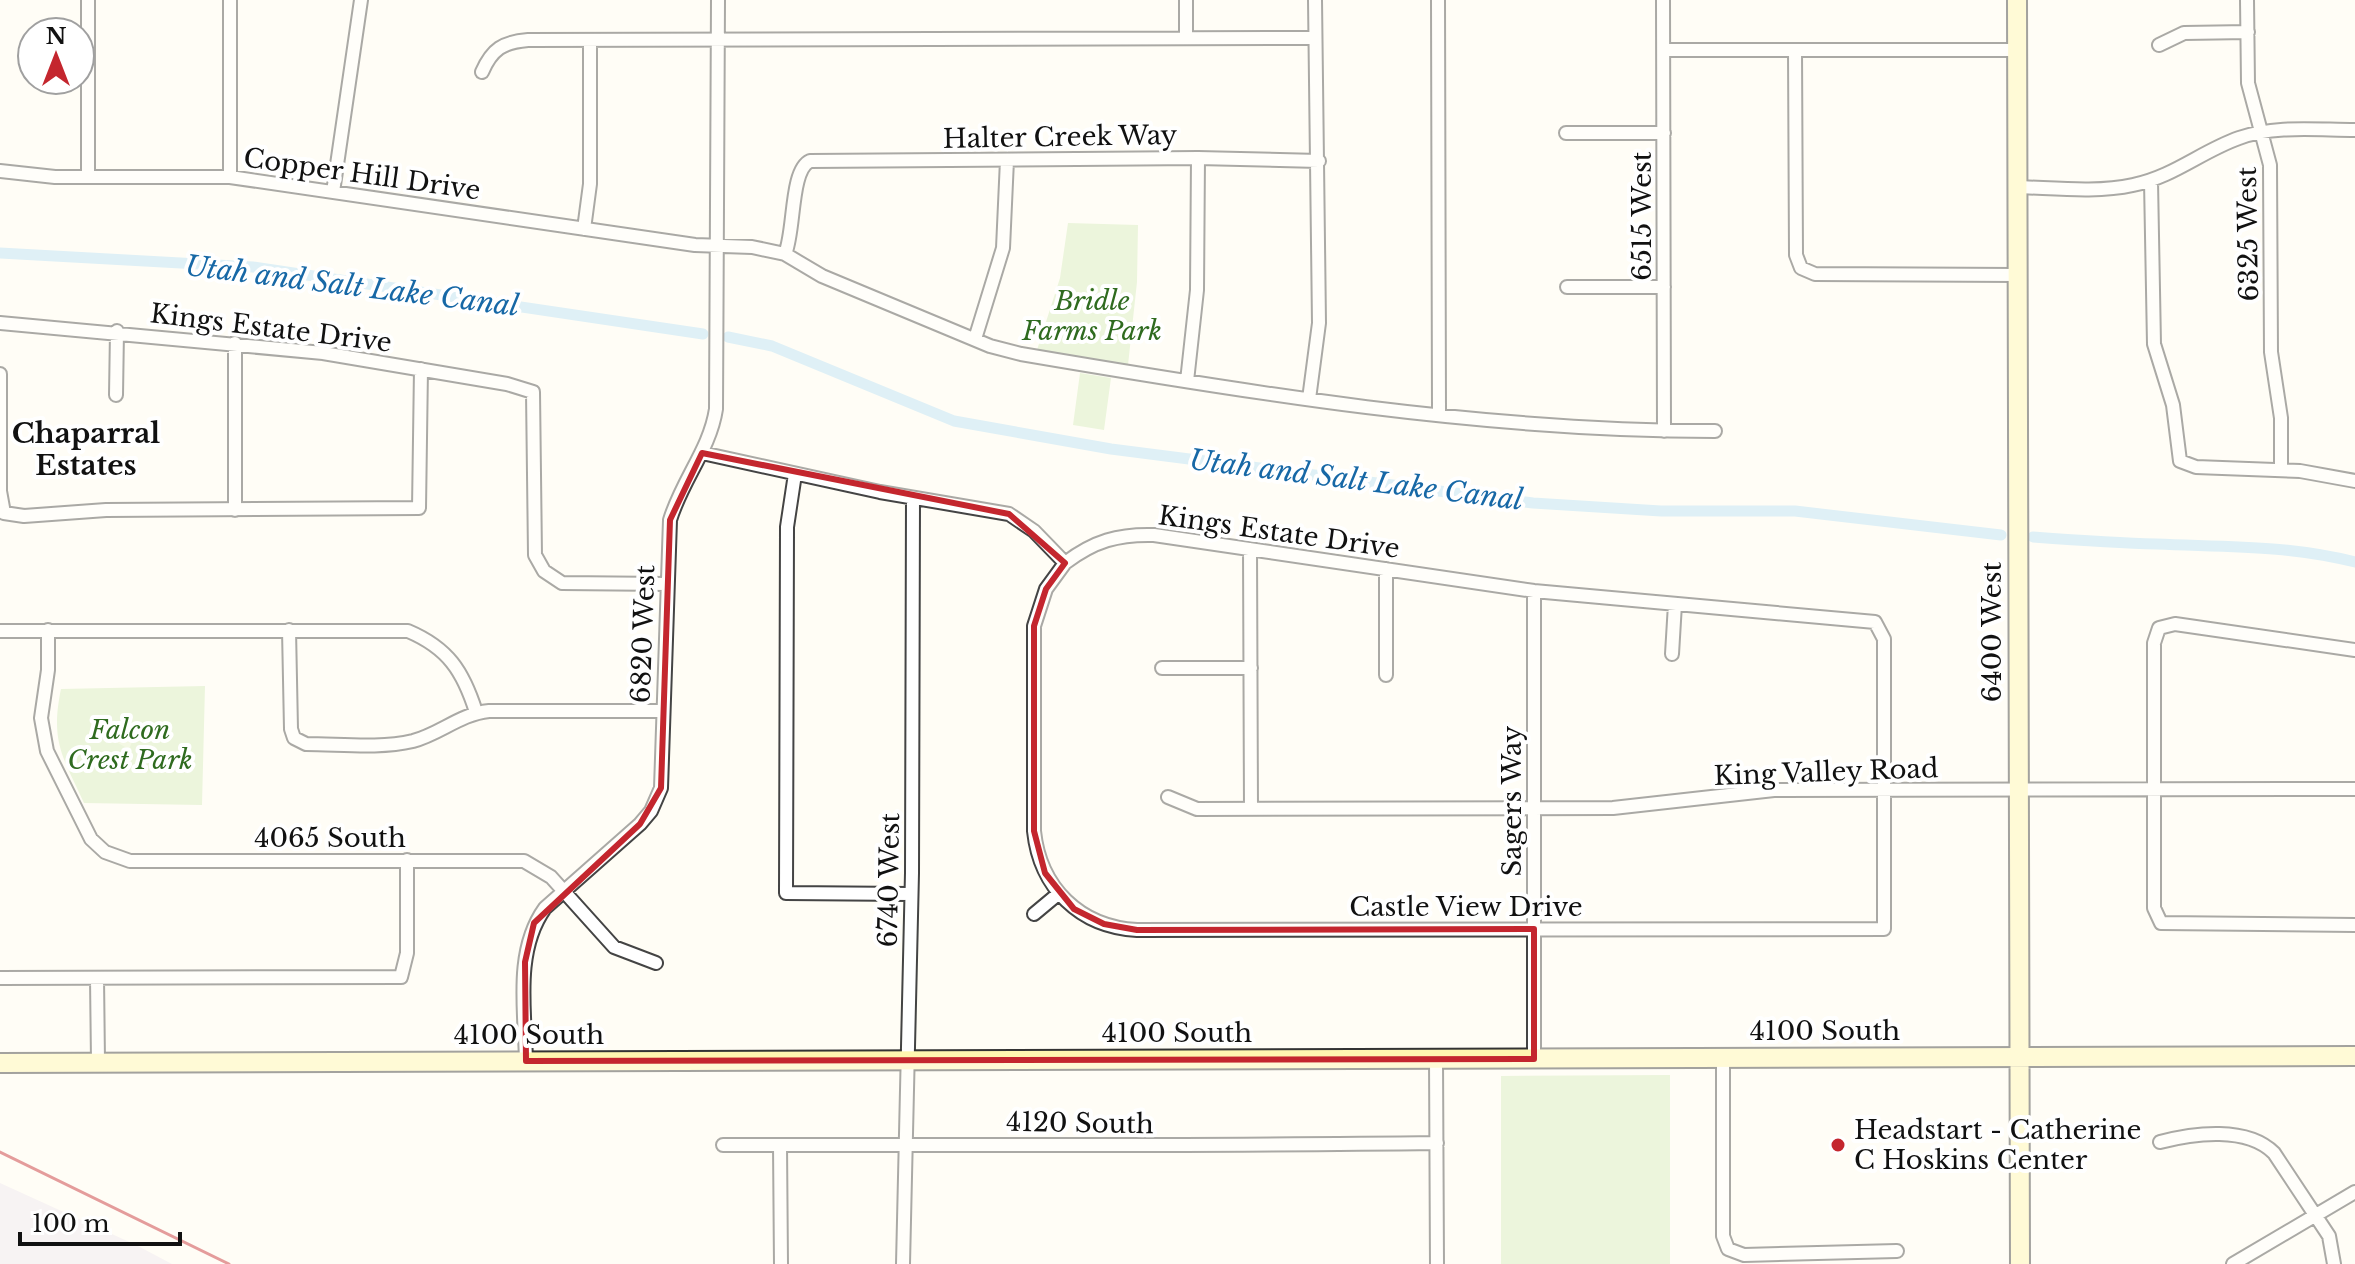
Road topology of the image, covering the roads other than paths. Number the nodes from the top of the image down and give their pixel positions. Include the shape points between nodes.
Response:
1 (88, 0) edge
2 (230, 0) edge
3 (361, 0) edge
4 (718, 0) edge
5 (1186, 0) edge
6 (1315, 0) edge
7 (1438, 0) edge
8 (1663, 0) edge
9 (2017, 0) edge
10 (2247, 0) edge
11 (2248, 32) junction
12 (1186, 38) junction
13 (1315, 38) junction
14 (718, 39) junction
15 (590, 41) junction
16 (2159, 45) dead end
17 (1664, 50) junction
18 (1795, 50) junction
19 (2017, 50) junction
20 (482, 72) dead end
21 (2355, 130) edge
22 (1566, 133) dead end
23 (1664, 133) junction
24 (2262, 133) junction
25 (1198, 158) junction
26 (1007, 160) junction
27 (1319, 161) junction
28 (0, 171) edge
29 (88, 176) junction
30 (230, 177) junction
31 (2151, 181) junction
32 (2017, 187) junction
33 (333, 192) junction
34 (584, 229) junction
35 (716, 246) junction
36 (785, 254) junction
37 (2017, 275) junction
38 (1567, 287) dead end
39 (1664, 287) junction
40 (0, 323) edge
41 (117, 331) junction
42 (975, 339) junction
43 (235, 343) junction
44 (421, 369) junction
45 (0, 374) edge
46 (1187, 381) junction
47 (116, 395) dead end
48 (1309, 399) junction
49 (1439, 415) junction
50 (1664, 431) junction
51 (1715, 431) dead end
52 (702, 453) junction
53 (2281, 469) junction
54 (795, 474) junction
55 (2355, 481) edge
56 (913, 498) junction
57 (235, 510) junction
58 (1250, 549) junction
59 (1065, 563) junction
60 (1386, 569) junction
61 (667, 584) junction
62 (1534, 591) junction
63 (1675, 604) junction
64 (48, 630) junction
65 (289, 630) junction
66 (0, 631) edge
67 (2355, 650) edge
68 (1672, 654) dead end
69 (1162, 668) dead end
70 (1251, 668) junction
71 (1386, 675) dead end
72 (663, 711) junction
73 (476, 712) junction
74 (2355, 789) edge
75 (1884, 790) junction
76 (2018, 790) junction
77 (2154, 790) junction
78 (1168, 797) dead end
79 (1534, 808) junction
80 (1251, 809) junction
81 (407, 860) junction
82 (564, 892) junction
83 (910, 894) junction
84 (1058, 894) junction
85 (1034, 914) dead end
86 (2355, 925) edge
87 (1534, 929) junction
88 (656, 963) dead end
89 (0, 978) edge
90 (97, 978) junction
91 (2355, 1056) edge
92 (1723, 1057) junction
93 (2018, 1057) junction
94 (1436, 1059) junction
95 (1534, 1059) junction
96 (908, 1060) junction
97 (98, 1061) junction
98 (526, 1061) junction
99 (0, 1063) edge
100 (2160, 1142) dead end
101 (1437, 1143) junction
102 (907, 1144) junction
103 (723, 1145) dead end
104 (780, 1145) junction
105 (2355, 1192) edge
106 (2315, 1214) junction
107 (1897, 1251) dead end
108 (781, 1264) edge
109 (903, 1264) edge
110 (1437, 1264) edge
111 (2020, 1264) edge
112 (2233, 1264) edge
113 (2334, 1264) edge

1 - 29 street
2 - 30 street
3 - 33 street
4 - 14 street, 6820 West
5 - 12 street
6 - 13 street
7 - 49 street
8 - 17 street, 6515 West
9 - 19 main road, 6400 West
10 - 11 street, 6325 West
11 - 16 street via 2184,33
11 - 24 street, 6325 West via 2248,83
12 - 13 street
12 - 14 street
13 - 27 street
14 - 15 street
14 - 35 street, 6820 West
15 - 20 street via 505,44 492,52
15 - 34 street via 590,184
17 - 18 street
17 - 23 street, 6515 West
18 - 19 street
18 - 37 street via 1796,255 1801,268 1815,274
19 - 32 main road, 6400 West
21 - 24 street
22 - 23 street
23 - 39 street, 6515 West
24 - 31 street via 2225,144
24 - 53 street, 6325 West via 2270,165 2271,352 2281,418
25 - 26 street, Halter Creek Way
25 - 27 street, Halter Creek Way
25 - 46 street via 1197,282
26 - 36 street, Halter Creek Way via 815,160 802,165
26 - 42 street via 1003,248
27 - 48 street via 1319,334
28 - 29 street, Copper Hill Drive
29 - 30 street, Copper Hill Drive
30 - 33 street, Copper Hill Drive
31 - 32 street via 2122,187
31 - 53 street via 2154,344 2175,413 2177,452 2184,465
32 - 37 main road, 6400 West
33 - 34 street, Copper Hill Drive
34 - 35 street, Copper Hill Drive
35 - 36 street, Copper Hill Drive
35 - 52 street, 6820 West via 716,409
36 - 42 street via 822,276
37 - 76 main road, 6400 West
38 - 39 street
39 - 50 street, 6515 West
40 - 41 street, Kings Estate Drive
41 - 43 street, Kings Estate Drive
41 - 47 street
42 - 46 street via 1021,354
43 - 44 street, Kings Estate Drive
43 - 57 street
44 - 57 street via 419,508
44 - 61 street, Kings Estate Drive via 533,392 535,555 544,571 562,583
45 - 57 street via 4,513
46 - 48 street
48 - 49 street
49 - 50 street
50 - 51 street
52 - 54 street
52 - 61 street, 6820 West via 670,520
53 - 55 street
54 - 56 street
54 - 83 street via 787,527 786,893
56 - 59 street via 1009,514
56 - 83 street, 6740 West
58 - 59 street, Kings Estate Drive via 1128,534 1103,540
58 - 60 street, Kings Estate Drive
58 - 70 street
59 - 84 street, Castle View Drive via 1041,598 1034,636 1034,831 1040,863
60 - 62 street, Kings Estate Drive
60 - 71 street
61 - 72 street, 6820 West
62 - 63 street, Kings Estate Drive
62 - 79 street, Sagers Way
63 - 68 street
63 - 75 street, Kings Estate Drive via 1865,618 1879,624 1884,639
64 - 65 street
64 - 66 street
64 - 81 street, 4065 South via 42,733 91,839 105,852 130,861
65 - 73 street via 408,631 445,651 460,669
65 - 73 street via 292,735 306,744 402,743
67 - 77 street via 2175,624 2159,628 2154,643
69 - 70 street
70 - 80 street
72 - 73 street
72 - 82 street, 6820 West via 661,788 651,811
74 - 77 street, King Valley Road
75 - 76 street, King Valley Road
75 - 79 street, King Valley Road via 1755,791 1625,808
75 - 87 street, Castle View Drive via 1884,929
76 - 77 street, King Valley Road
76 - 93 main road, 6400 West
77 - 86 street via 2158,921
78 - 80 street, King Valley Road via 1197,809
79 - 80 street, King Valley Road
79 - 87 street, Sagers Way
81 - 82 street, 4065 South via 524,861 540,868
81 - 90 street via 407,953 401,977
82 - 88 street, 4065 South via 614,947
82 - 98 street, 6820 West via 545,908 527,939
83 - 96 street, 6740 West
84 - 85 street
84 - 87 street, Castle View Drive via 1083,915 1126,929
87 - 95 street, Sagers Way
89 - 90 street
90 - 97 street
91 - 93 main road, 4100 South
92 - 93 main road, 4100 South
92 - 95 main road, 4100 South
92 - 107 street via 1723,1236 1728,1249 1744,1255
93 - 111 main road, 6400 West
94 - 95 main road, 4100 South
94 - 96 main road, 4100 South
94 - 101 street
96 - 98 main road, 4100 South
96 - 102 street, 6740 West
97 - 98 main road, 4100 South
97 - 99 main road, 4100 South
100 - 106 street via 2198,1136 2259,1141 2274,1153
101 - 102 street, 4120 South via 1154,1148
101 - 110 street
102 - 104 street, 4120 South
102 - 109 street, 6740 West
103 - 104 street, 4120 South
104 - 108 street
105 - 106 street
106 - 112 street
106 - 113 street via 2332,1243

